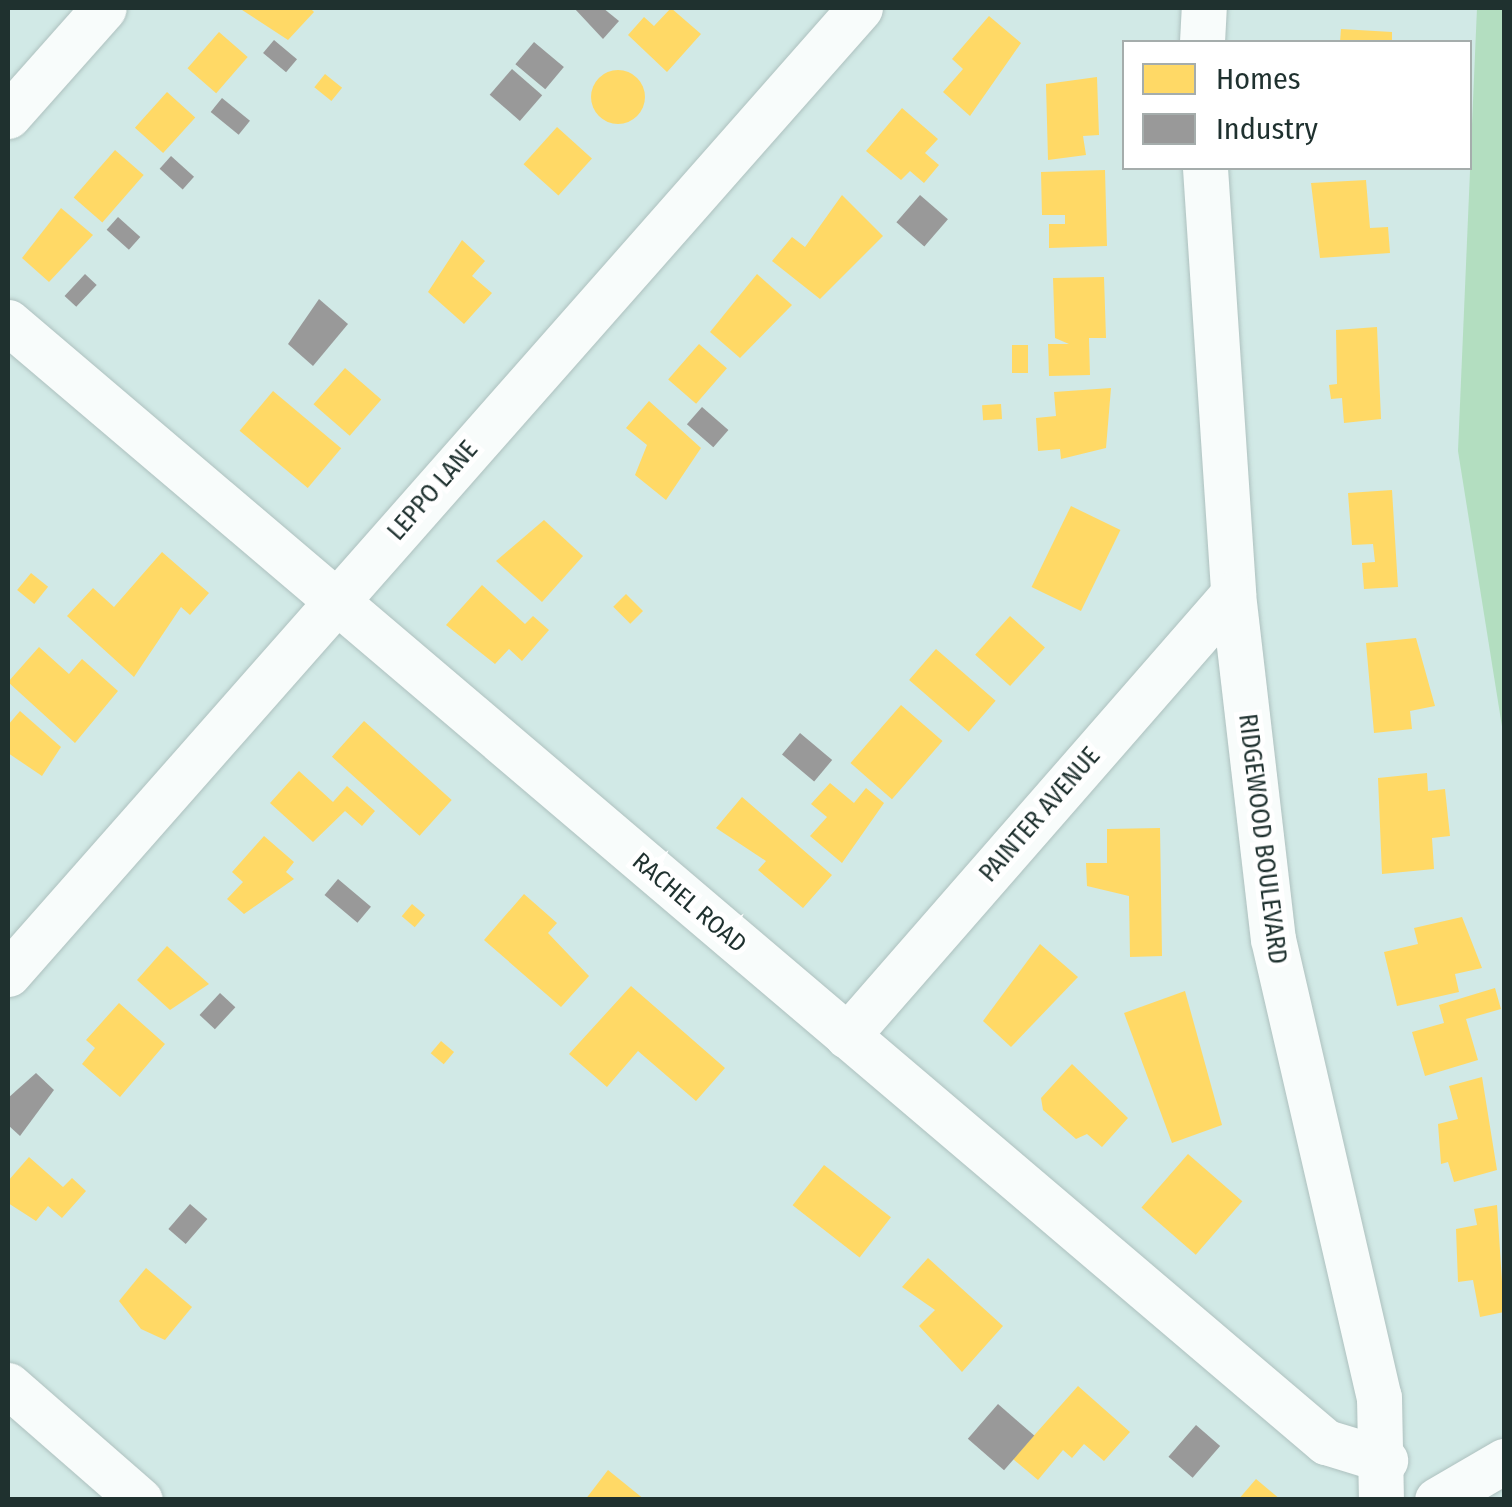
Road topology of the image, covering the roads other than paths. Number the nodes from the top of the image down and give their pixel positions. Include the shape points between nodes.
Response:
1 (104, 8) edge
2 (860, 8) edge
3 (1204, 8) edge
4 (1202, 40) edge
5 (8, 116) edge
6 (1205, 170) edge
7 (8, 322) edge
8 (1233, 594) junction
9 (333, 604) junction
10 (8, 974) edge
11 (847, 1036) junction
12 (8, 1386) edge
13 (1504, 1461) edge
14 (1383, 1480) edge
15 (140, 1500) edge
16 (1437, 1500) edge

1 - 5 street
2 - 9 street, LEPPO LANE
3 - 4 street
6 - 8 street, RIDGEWOOD BOULEVARD
7 - 9 street, RACHEL ROAD
8 - 11 street, PAINTER AVENUE
8 - 14 street, RIDGEWOOD BOULEVARD via 1280,978 1380,1397
9 - 10 street, LEPPO LANE
9 - 11 street, RACHEL ROAD
11 - 14 street, RACHEL ROAD via 1326,1442
12 - 15 street
13 - 16 street

